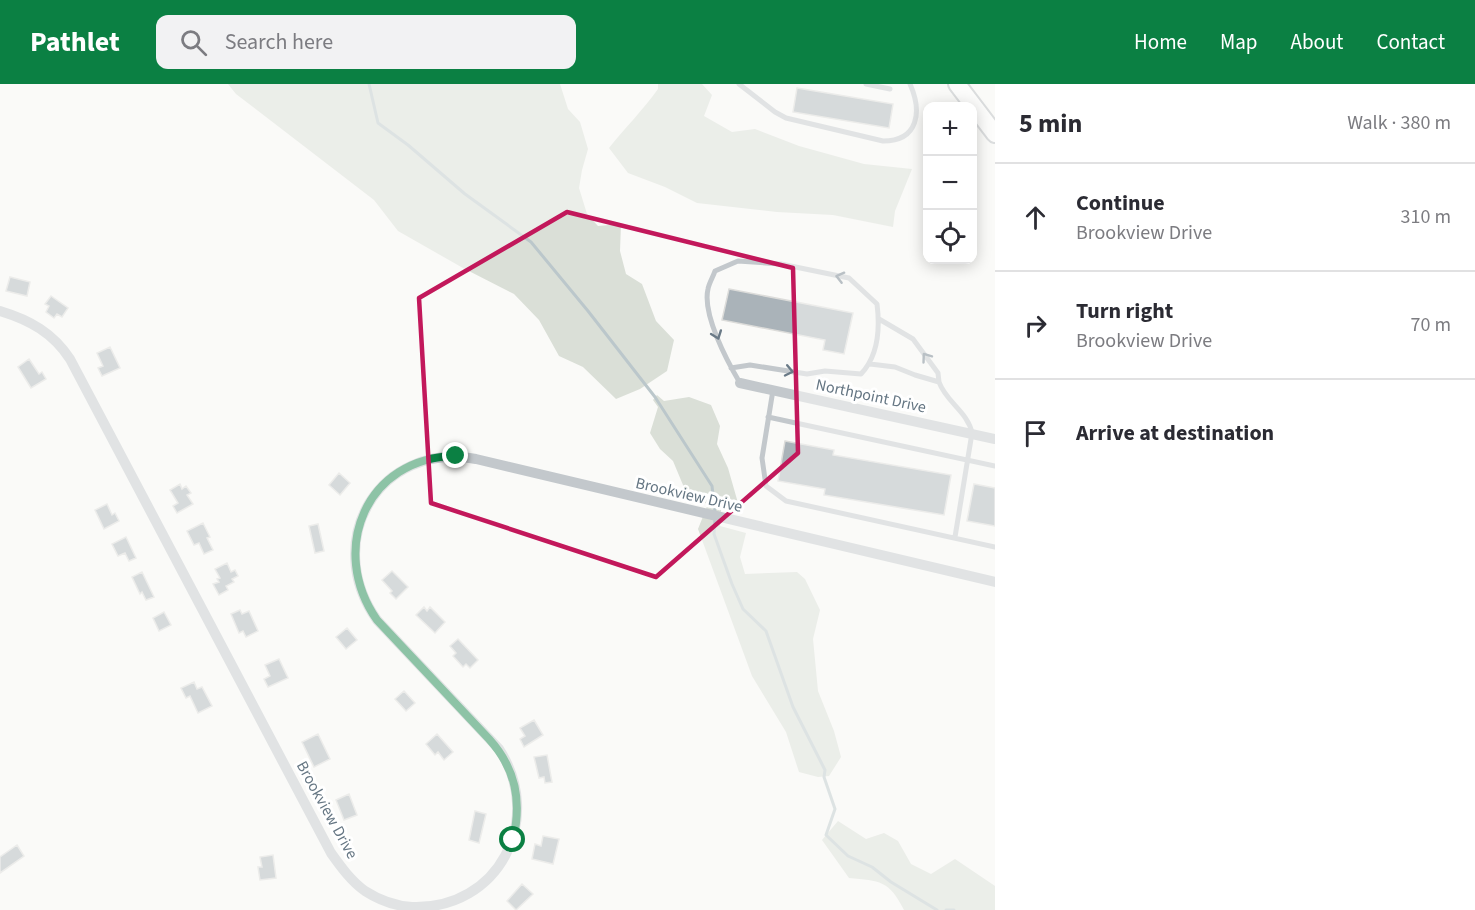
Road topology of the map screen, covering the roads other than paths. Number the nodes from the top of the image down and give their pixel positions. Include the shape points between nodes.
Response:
1 (739, 84) edge
2 (866, 84) edge
3 (910, 84) edge
4 (957, 84) edge
5 (890, 88) dead end
6 (995, 133) edge
7 (0, 311) edge
8 (879, 319) junction
9 (870, 364) junction
10 (731, 368) junction
11 (939, 382) junction
12 (740, 383) joint
13 (773, 390) junction
14 (768, 417) junction
15 (972, 433) junction
16 (995, 439) edge
17 (968, 460) junction
18 (995, 466) edge
19 (955, 537) junction
20 (995, 547) edge
21 (995, 582) edge

1 - 3 lane via 786,118 883,141 903,137 916,121 916,100
2 - 5 lane
4 - 6 main road
7 - 21 street, Brookview Drive via 41,328 70,359 331,853 355,883 389,903 435,906 480,886 508,852 518,809 515,782 499,749 377,620 356,574 354,553 360,522 374,495 406,468 425,460 456,456 476,459
8 - 9 lane
8 -> 10 lane via 877,304 849,278 781,264 738,261 715,271 707,290 709,314
11 -> 8 lane via 938,372 913,339
10 -> 9 lane via 750,365 807,374 861,374
9 - 11 lane via 895,367
10 - 12 lane
11 - 15 lane via 943,393 971,424
12 - 13 street, Northpoint Drive
13 - 14 lane
13 - 15 street, Northpoint Drive
14 - 17 lane
14 - 19 lane via 762,458 766,486 786,501
15 - 16 street, Northpoint Drive
15 - 17 lane
17 - 18 lane
17 - 19 lane
19 - 20 lane

